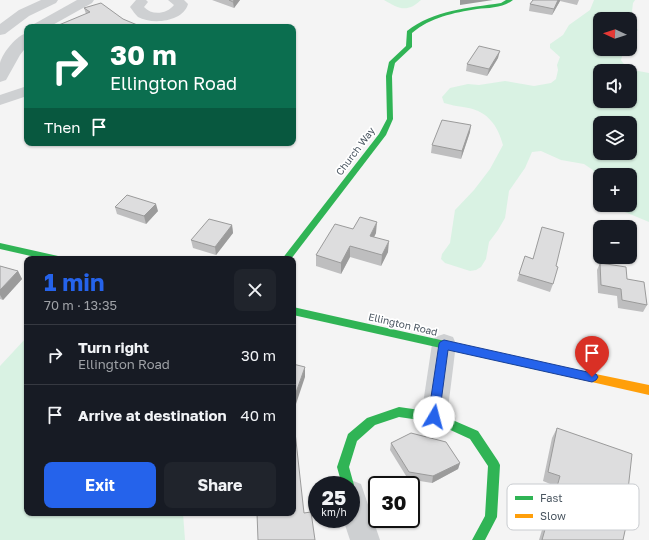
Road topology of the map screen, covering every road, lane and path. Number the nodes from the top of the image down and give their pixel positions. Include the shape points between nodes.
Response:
1 (51, 0) edge
2 (87, 0) edge
3 (175, 0) edge
4 (510, 0) edge
5 (141, 1) edge
6 (44, 24) edge
7 (0, 31) edge
8 (24, 40) edge
9 (12, 54) edge
10 (0, 77) edge
11 (24, 91) edge
12 (0, 100) edge
13 (0, 246) edge
14 (45, 256) edge
15 (288, 256) edge
16 (296, 312) edge
17 (444, 344) junction
18 (649, 390) edge
19 (434, 417) junction
20 (346, 476) edge
21 (360, 524) edge
22 (365, 540) edge
23 (478, 540) edge

1 - 7 street via 24,13
2 - 6 street
3 - 5 street via 181,4 180,8 161,16 144,15 139,12 137,7
4 - 15 street, Church Way via 502,4 436,16 408,33 409,47 392,62 389,76 390,119 382,135
8 - 9 street
9 - 10 street
11 - 12 street
13 - 14 street
16 - 17 street, Ellington Road
17 - 18 street, Ellington Road
17 - 19 street
19 - 20 street via 399,412 371,421 352,438 343,467
19 - 23 street via 474,436 494,465 491,517
21 - 22 street

